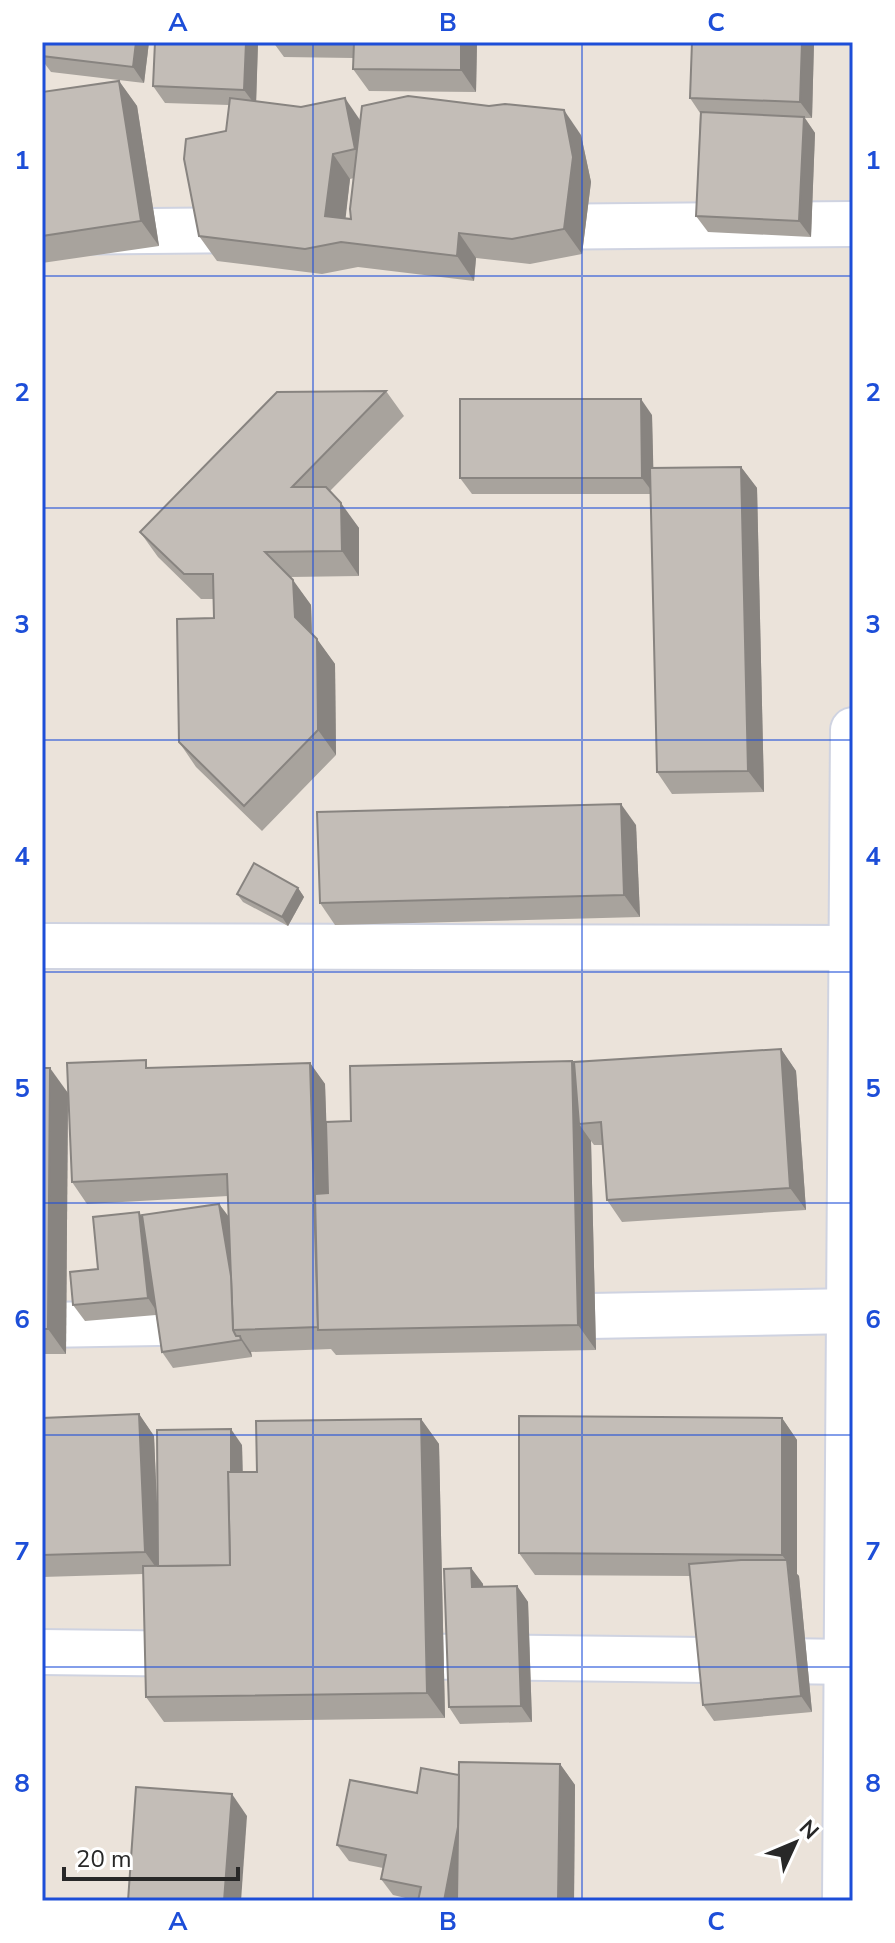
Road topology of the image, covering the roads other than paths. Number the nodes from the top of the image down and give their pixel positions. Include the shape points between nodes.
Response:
1 (853, 224) edge
2 (487, 227) edge
3 (296, 229) edge
4 (42, 232) edge
5 (853, 730) edge
6 (42, 946) edge
7 (852, 948) edge
8 (851, 1311) edge
9 (501, 1317) edge
10 (248, 1322) edge
11 (42, 1325) edge
12 (42, 1652) edge
13 (247, 1654) edge
14 (342, 1656) edge
15 (850, 1662) edge
16 (845, 1901) edge

1 - 2 street
3 - 4 street
5 - 7 street
6 - 7 street
7 - 8 street
8 - 9 street
8 - 15 street
10 - 11 street
12 - 13 street
14 - 15 street
15 - 16 street

